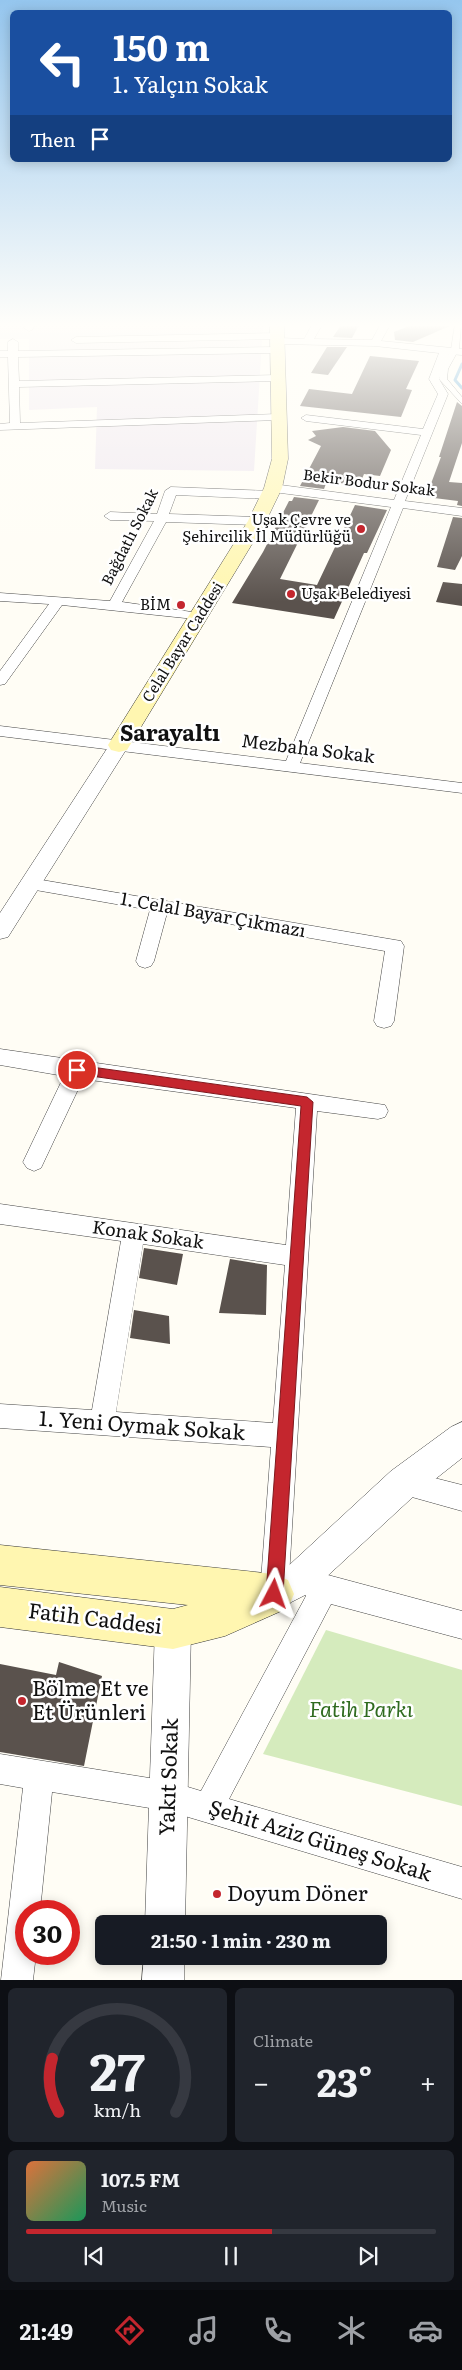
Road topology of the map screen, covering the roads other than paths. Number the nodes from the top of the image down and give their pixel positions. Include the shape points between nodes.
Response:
1 (15, 417) edge
2 (266, 417) edge
3 (278, 417) edge
4 (434, 417) edge
5 (306, 418) dead end
6 (0, 426) edge
7 (15, 426) junction
8 (427, 434) junction
9 (271, 491) junction
10 (398, 504) junction
11 (462, 512) edge
12 (110, 516) dead end
13 (161, 519) junction
14 (257, 521) junction
15 (0, 597) edge
16 (59, 600) junction
17 (114, 605) junction
18 (199, 618) junction
19 (0, 654) edge
20 (19, 656) junction
21 (0, 681) edge
22 (0, 731) edge
23 (120, 745) junction
24 (291, 767) junction
25 (462, 788) edge
26 (30, 884) junction
27 (160, 906) junction
28 (0, 931) edge
29 (145, 961) dead end
30 (384, 1021) dead end
31 (0, 1056) edge
32 (77, 1070) junction
33 (307, 1102) junction
34 (378, 1112) dead end
35 (34, 1162) dead end
36 (0, 1214) edge
37 (134, 1233) junction
38 (297, 1256) junction
39 (0, 1416) edge
40 (102, 1423) junction
41 (285, 1436) junction
42 (462, 1438) edge
43 (403, 1483) junction
44 (462, 1498) edge
45 (0, 1565) edge
46 (299, 1588) junction
47 (0, 1607) edge
48 (462, 1625) edge
49 (173, 1629) junction
50 (0, 1769) edge
51 (39, 1775) junction
52 (168, 1796) junction
53 (208, 1808) junction
54 (462, 1883) edge
55 (165, 1915) edge
56 (164, 1965) edge
57 (17, 1980) edge
58 (163, 1980) edge

1 - 7 street
2 - 7 street
3 - 9 main road, Celal Bayar Caddesi via 280,460
4 - 8 street
5 - 8 street
6 - 7 street
8 - 10 street
9 - 10 street, Bekir Bodur Sokak
9 - 13 street, Bağdatlı Sokak via 171,491
9 - 14 main road, Celal Bayar Caddesi
10 - 11 street, Bekir Bodur Sokak
10 - 24 street
12 - 13 street
13 - 14 street
13 - 17 street, Bağdatlı Sokak
14 - 18 main road, Celal Bayar Caddesi
15 - 16 street
16 - 17 street
16 - 20 street
17 - 18 street
18 - 23 main road, Celal Bayar Caddesi
19 - 20 street
20 - 21 street
22 - 23 street
23 - 24 street, Mezbaha Sokak
23 - 26 street, Celal Bayar Caddesi
24 - 25 street, Mezbaha Sokak
26 - 27 street, 1. Celal Bayar Çıkmazı
26 - 28 street, Celal Bayar Caddesi
27 - 29 street
27 - 30 street, 1. Celal Bayar Çıkmazı via 395,946
31 - 32 street
32 - 33 street
32 - 35 street
33 - 34 street
33 - 38 street
36 - 37 street, Konak Sokak
37 - 38 street, Konak Sokak
37 - 40 street
38 - 41 street
39 - 40 street, 1. Yeni Oymak Sokak
40 - 41 street, 1. Yeni Oymak Sokak
41 - 46 street
42 - 43 street, Fatih Caddesi
43 - 44 street
43 - 46 street, Fatih Caddesi
45 - 46 main road
46 - 48 street
46 - 49 main road, Fatih Caddesi via 225,1616
46 - 53 street
47 - 49 main road, Fatih Caddesi
49 - 52 street, Yakıt Sokak
50 - 51 street, Şehit Aziz Güneş Sokak
51 - 52 street, Şehit Aziz Güneş Sokak
51 - 57 street
52 - 53 street, Şehit Aziz Güneş Sokak
52 - 55 street, Yakıt Sokak
53 - 54 street, Şehit Aziz Güneş Sokak
56 - 58 street

